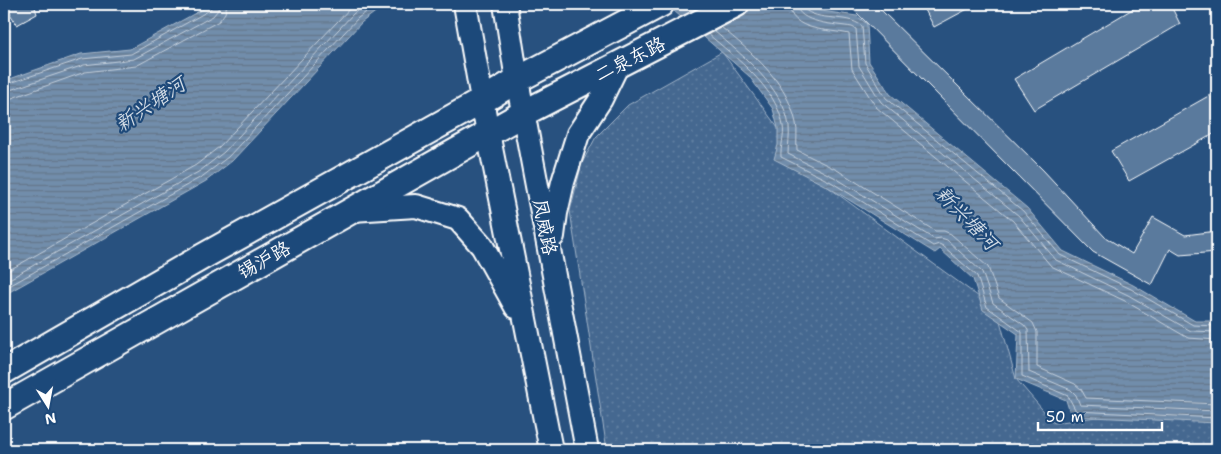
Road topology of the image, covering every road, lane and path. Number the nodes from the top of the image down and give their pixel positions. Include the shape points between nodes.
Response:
1 (505, 4) edge
2 (661, 4) edge
3 (736, 4) edge
4 (466, 6) edge
5 (617, 66) junction
6 (517, 80) junction
7 (482, 101) junction
8 (524, 113) junction
9 (488, 134) junction
10 (352, 210) junction
11 (550, 256) junction
12 (526, 326) junction
13 (4, 371) edge
14 (4, 407) edge
15 (551, 450) edge
16 (587, 450) edge

1 - 6 main road, 凤威路
2 - 6 main road, 二泉东路
3 - 5 main road, 二泉东路
4 - 7 main road, 凤威路
5 - 8 main road, 二泉东路
5 - 11 main road via 601,99 578,134 556,213
6 - 7 main road, 二泉东路
6 - 8 main road, 凤威路
7 - 9 main road, 凤威路
7 - 13 main road, 锡沪路
8 - 9 main road, 锡沪路
8 - 11 main road, 凤威路
9 - 10 main road, 锡沪路
9 - 12 main road, 凤威路
10 - 12 main road via 416,206 458,219 482,246
10 - 14 main road, 锡沪路
11 - 16 main road, 凤威路
12 - 15 main road, 凤威路

